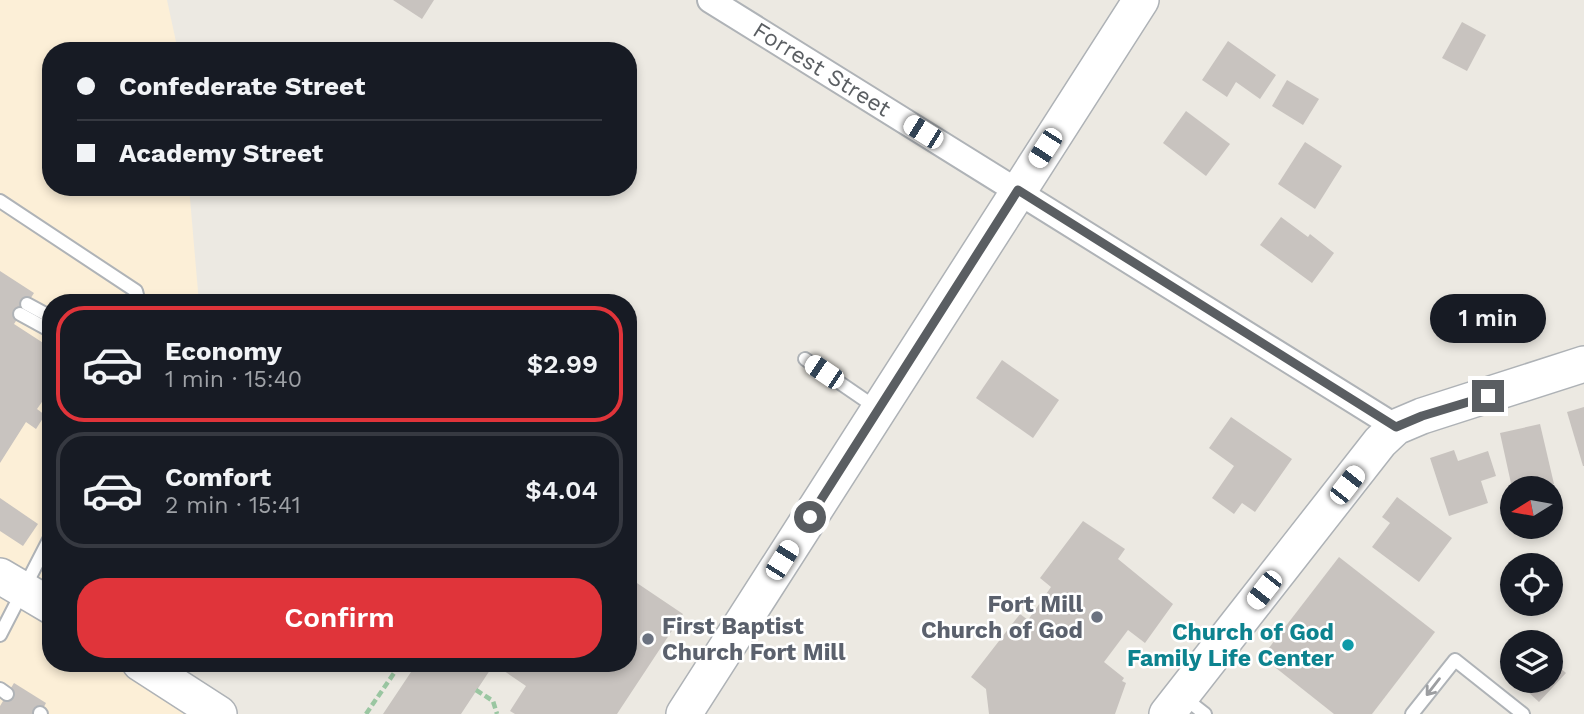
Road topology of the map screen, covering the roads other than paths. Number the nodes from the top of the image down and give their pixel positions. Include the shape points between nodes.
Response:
1 (710, 0) edge
2 (1141, 0) edge
3 (1018, 190) junction
4 (0, 201) edge
5 (137, 294) edge
6 (42, 314) edge
7 (42, 324) edge
8 (805, 359) dead end
9 (1584, 364) edge
10 (879, 409) junction
11 (1396, 427) junction
12 (42, 554) edge
13 (24, 591) edge
14 (0, 635) edge
15 (152, 672) edge
16 (1185, 708) edge
17 (202, 709) edge
18 (684, 714) edge
19 (1412, 714) edge
20 (1523, 714) edge

1 - 3 street, Forrest Street
2 - 3 street
3 - 10 street
3 - 11 street, Forrest Street
4 - 5 lane
6 - 7 lane via 24,309
8 - 10 lane
9 - 11 street
10 - 18 street
11 - 16 street via 1380,442
12 - 13 lane
13 - 14 lane
15 - 17 street
20 -> 19 lane via 1455,660

